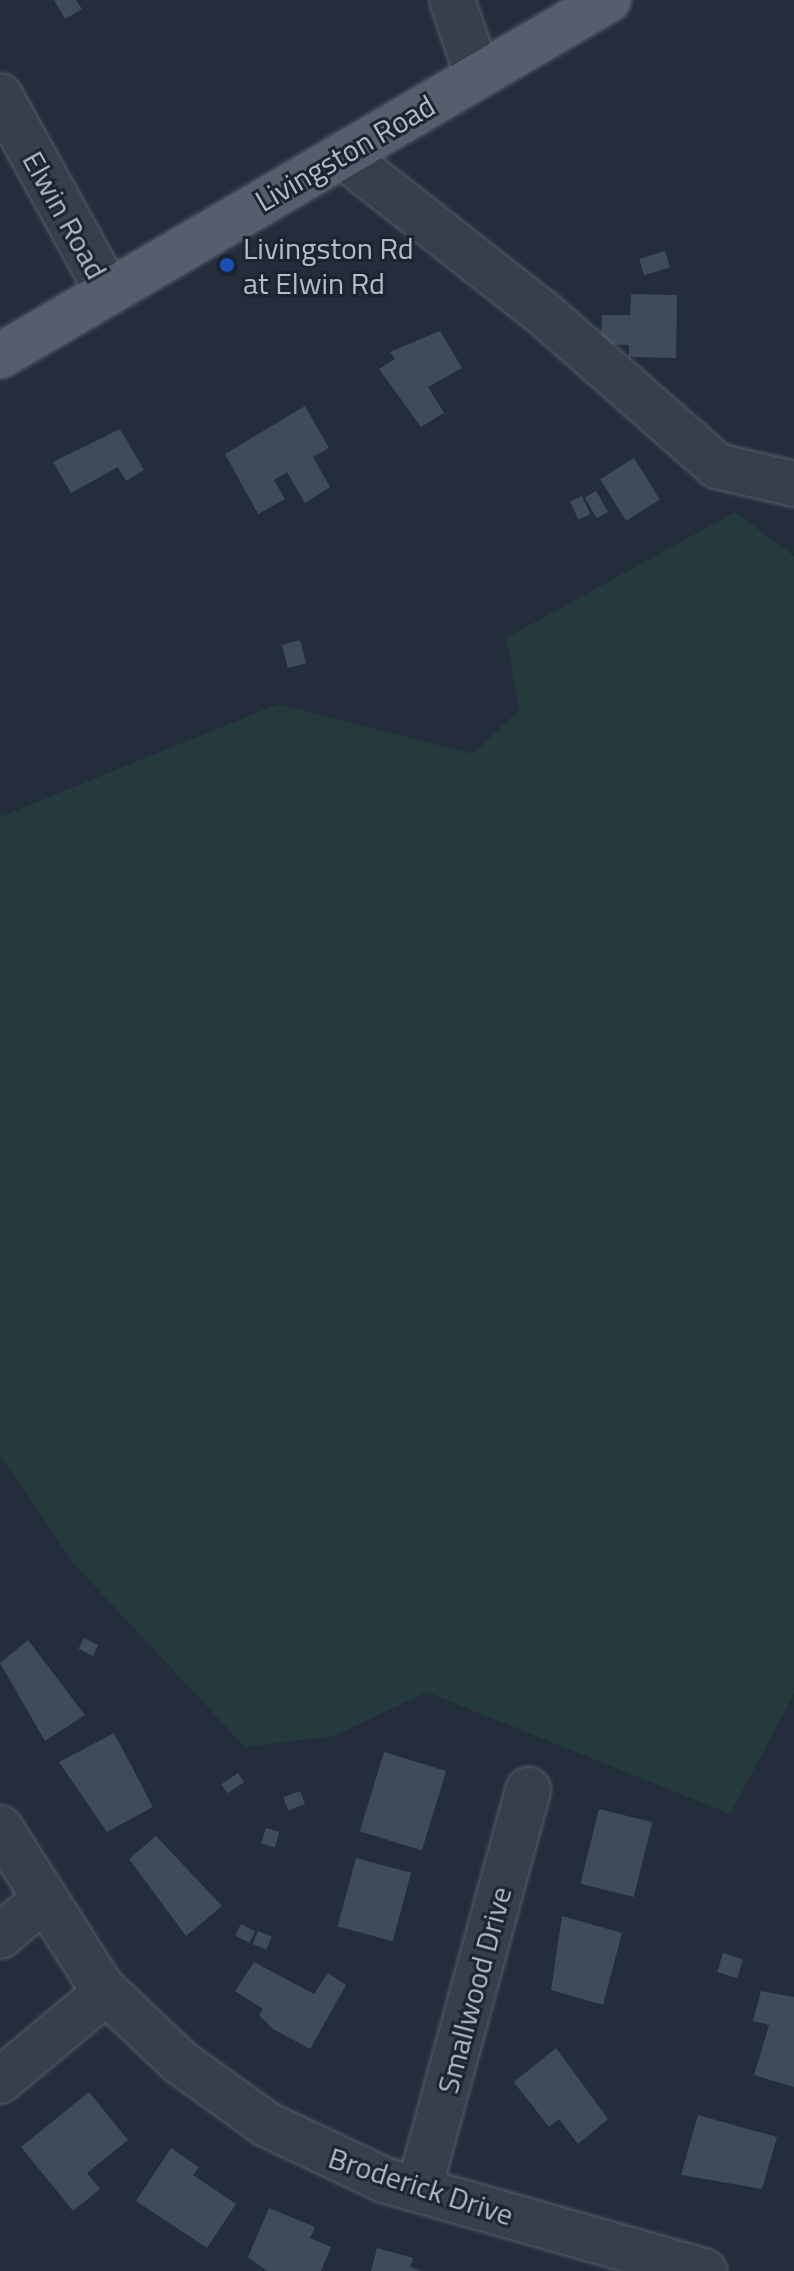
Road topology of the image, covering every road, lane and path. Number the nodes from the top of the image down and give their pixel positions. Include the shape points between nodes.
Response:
1 (452, 0) edge
2 (608, 0) edge
3 (478, 76) junction
4 (0, 96) edge
5 (342, 155) junction
6 (108, 292) junction
7 (0, 356) edge
8 (794, 484) edge
9 (528, 1790) dead end
10 (0, 1828) edge
11 (41, 1902) junction
12 (0, 1936) edge
13 (106, 1992) junction
14 (0, 2081) edge
15 (419, 2189) junction
16 (704, 2271) edge

1 - 3 street
2 - 3 main road, Livingston Road
3 - 5 main road, Livingston Road
4 - 6 street, Elwin Road
5 - 6 main road, Livingston Road
5 - 8 street via 543,313 717,466
6 - 7 main road, Livingston Road
9 - 15 street, Smallwood Drive
10 - 11 street, Broderick Drive
11 - 12 street
11 - 13 street, Broderick Drive
13 - 14 street
13 - 15 street, Broderick Drive via 180,2062 266,2124 329,2159
15 - 16 street, Broderick Drive

